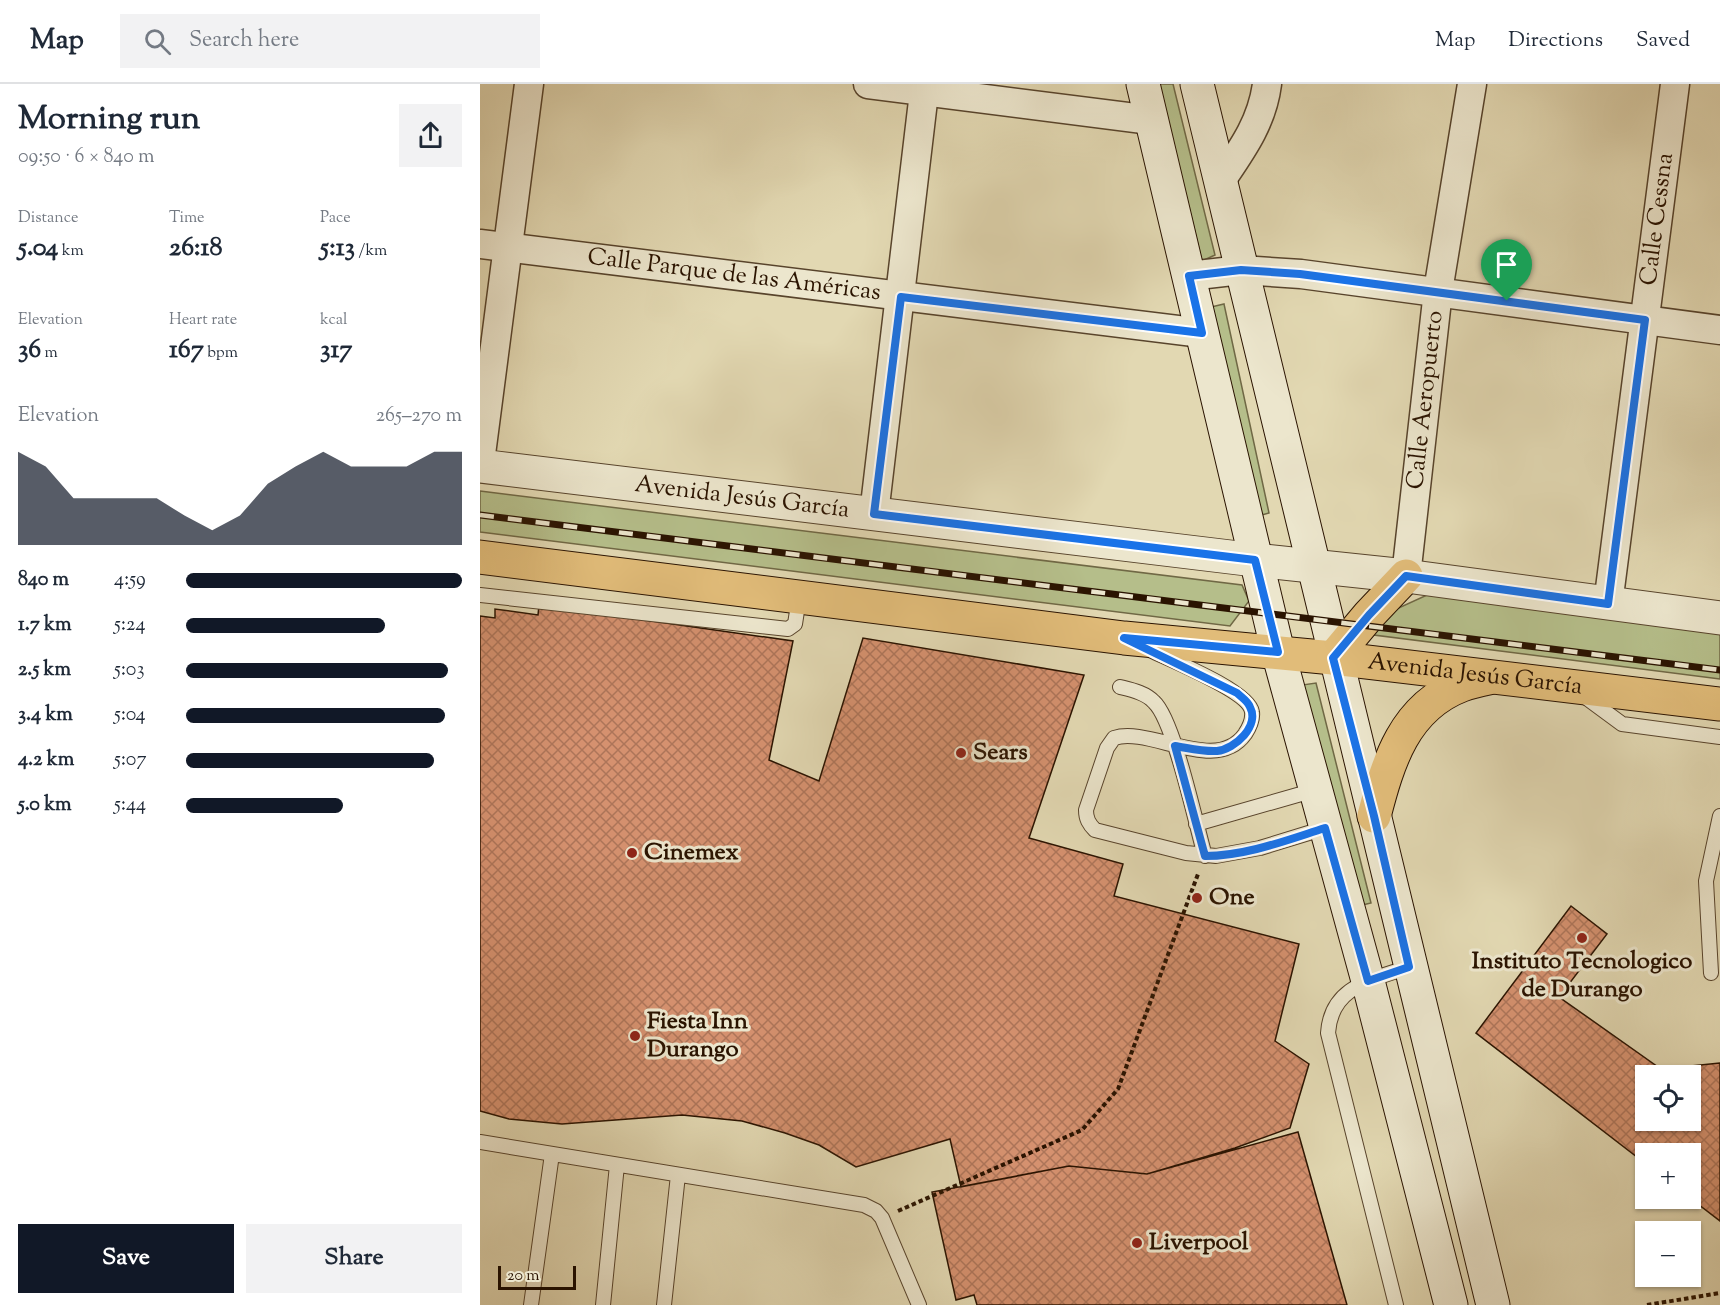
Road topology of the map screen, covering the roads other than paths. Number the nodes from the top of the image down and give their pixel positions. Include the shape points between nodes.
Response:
1 (529, 84) edge
2 (868, 84) edge
3 (1143, 84) edge
4 (1197, 84) edge
5 (1267, 84) edge
6 (1472, 84) edge
7 (1675, 84) edge
8 (925, 88) edge
9 (1151, 120) junction
10 (1220, 182) junction
11 (480, 244) edge
12 (508, 248) junction
13 (1241, 270) junction
14 (1189, 276) junction
15 (1438, 291) junction
16 (901, 297) junction
17 (1645, 320) junction
18 (1720, 330) edge
19 (1202, 333) junction
20 (480, 464) edge
21 (874, 514) junction
22 (480, 557) edge
23 (1255, 560) junction
24 (1311, 565) junction
25 (1406, 576) junction
26 (480, 595) edge
27 (799, 596) junction
28 (1608, 604) junction
29 (1720, 618) edge
30 (1124, 638) junction
31 (1278, 652) junction
32 (1333, 658) junction
33 (1496, 676) junction
34 (1570, 685) junction
35 (1120, 687) dead end
36 (1720, 704) edge
37 (1720, 737) edge
38 (1175, 746) junction
39 (1315, 790) junction
40 (1374, 816) junction
41 (1720, 816) edge
42 (1196, 824) junction
43 (1325, 828) junction
44 (1205, 856) junction
45 (1409, 967) junction
46 (1711, 973) dead end
47 (1368, 981) junction
48 (480, 1142) edge
49 (552, 1154) junction
50 (617, 1165) junction
51 (678, 1175) junction
52 (535, 1278) junction
53 (531, 1305) edge
54 (538, 1305) edge
55 (603, 1305) edge
56 (664, 1305) edge
57 (919, 1305) edge
58 (1396, 1305) edge
59 (1451, 1305) edge
60 (1493, 1305) edge

1 - 12 street
2 - 8 street
3 - 9 main road
4 - 10 main road
5 - 10 street via 1251,136
6 - 15 street, Calle Aeropuerto
7 - 17 street, Calle Cessna
8 - 9 street
8 - 16 street
9 - 14 main road
10 - 13 main road
11 - 12 street, Calle Parque de las Américas
12 - 16 street, Calle Parque de las Américas
12 - 20 street
13 - 14 street
13 - 15 street
13 - 24 main road
14 - 19 main road
15 - 17 street
15 - 25 street, Calle Aeropuerto
16 - 19 street, Calle Parque de las Américas
16 - 21 street
17 - 18 street
17 - 28 street, Calle Cessna
19 - 23 main road
20 - 21 main road, Avenida Jesús García
21 - 23 main road, Avenida Jesús García
22 - 27 main road, Avenida Jesús García
23 - 24 main road, Avenida Jesús García
23 - 31 main road
24 - 25 main road, Avenida Jesús García
24 - 32 main road
25 - 28 main road, Avenida Jesús García
25 - 32 main road
26 - 27 lane via 788,629 795,624
27 - 30 main road, Avenida Jesús García
28 - 29 main road, Avenida Jesús García
30 - 31 main road, Avenida Jesús García
30 - 38 lane via 1237,693 1251,707 1246,732 1228,748 1216,751
31 - 32 main road, Avenida Jesús García
31 - 39 main road
32 - 33 main road, Avenida Jesús García
32 - 40 main road
33 - 34 main road, Avenida Jesús García
33 - 40 main road via 1461,686 1434,701 1414,720 1390,762
34 - 36 main road, Avenida Jesús García
34 - 37 lane via 1622,723
35 - 38 lane via 1156,703
38 - 42 lane
38 - 44 lane via 1128,736 1114,738 1086,810 1087,820 1095,830
39 - 42 lane
39 - 43 main road
40 - 45 main road
41 - 46 lane via 1706,881
42 - 44 lane
43 - 44 lane via 1260,848
43 - 47 main road
45 - 47 lane
45 - 60 main road
47 - 58 lane via 1340,998 1329,1016 1328,1033
47 - 59 main road
48 - 49 lane
49 - 50 lane
49 - 52 lane
50 - 51 lane
50 - 55 lane
51 - 56 lane
51 - 57 lane via 856,1203 876,1211
52 - 53 lane
52 - 54 lane

